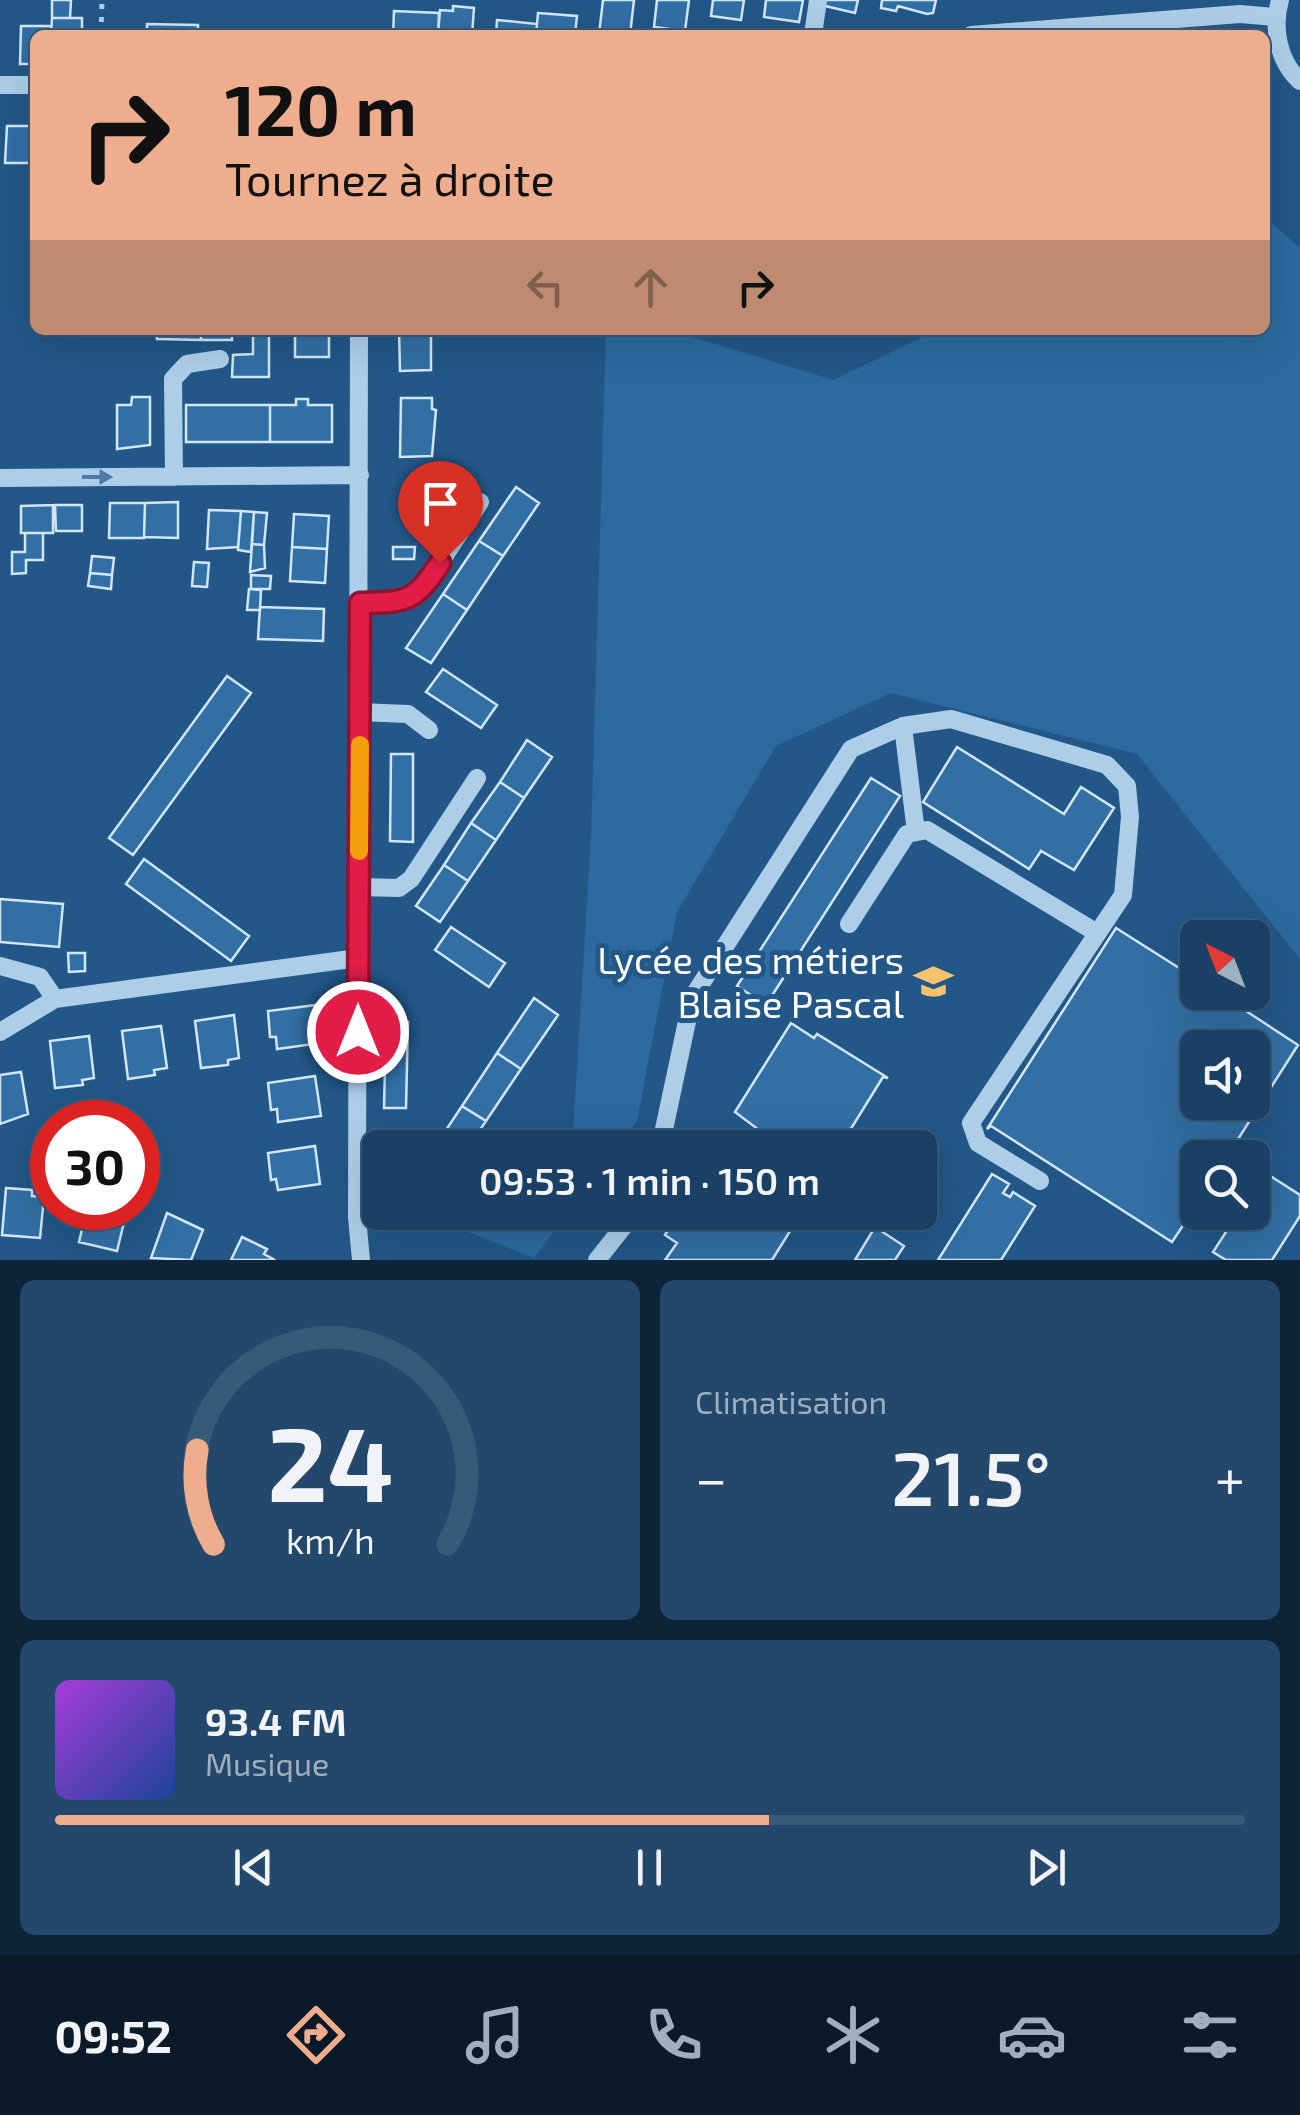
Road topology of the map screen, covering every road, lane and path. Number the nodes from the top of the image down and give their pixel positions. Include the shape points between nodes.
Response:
1 (102, 0) edge
2 (818, 0) edge
3 (1278, 8) edge
4 (101, 30) edge
5 (814, 30) edge
6 (1035, 30) edge
7 (1300, 81) edge
8 (0, 84) edge
9 (30, 84) edge
10 (359, 335) edge
11 (220, 359) dead end
12 (360, 475) junction
13 (174, 477) junction
14 (0, 478) edge
15 (480, 502) dead end
16 (360, 603) junction
17 (360, 712) junction
18 (903, 726) junction
19 (429, 730) dead end
20 (477, 778) dead end
21 (916, 832) junction
22 (359, 887) junction
23 (850, 924) dead end
24 (1097, 933) junction
25 (358, 958) junction
26 (0, 966) edge
27 (55, 999) junction
28 (0, 1032) edge
29 (664, 1130) edge
30 (1040, 1181) dead end
31 (621, 1230) edge
32 (361, 1260) edge
33 (597, 1260) edge

1 - 4 path
2 - 5 street
3 - 6 street
3 - 7 street via 1279,47
8 - 9 street
10 - 12 street
11 - 13 street via 187,364 173,379
12 - 13 street
12 - 16 street
14 -> 13 street
15 - 16 street via 420,593 402,602
16 - 17 street
17 - 19 street via 408,714
17 - 22 street
18 - 21 street
18 - 24 street via 951,719 1107,764 1126,786 1130,817 1123,895
18 - 29 street via 851,749 692,998
20 - 22 street via 411,878 399,888
21 - 23 street via 906,834
21 - 24 street via 927,830
22 - 25 street
24 - 30 street via 970,1123 978,1143
25 - 27 street
25 - 32 street
26 - 27 street via 40,976
27 - 28 street
31 - 33 street

